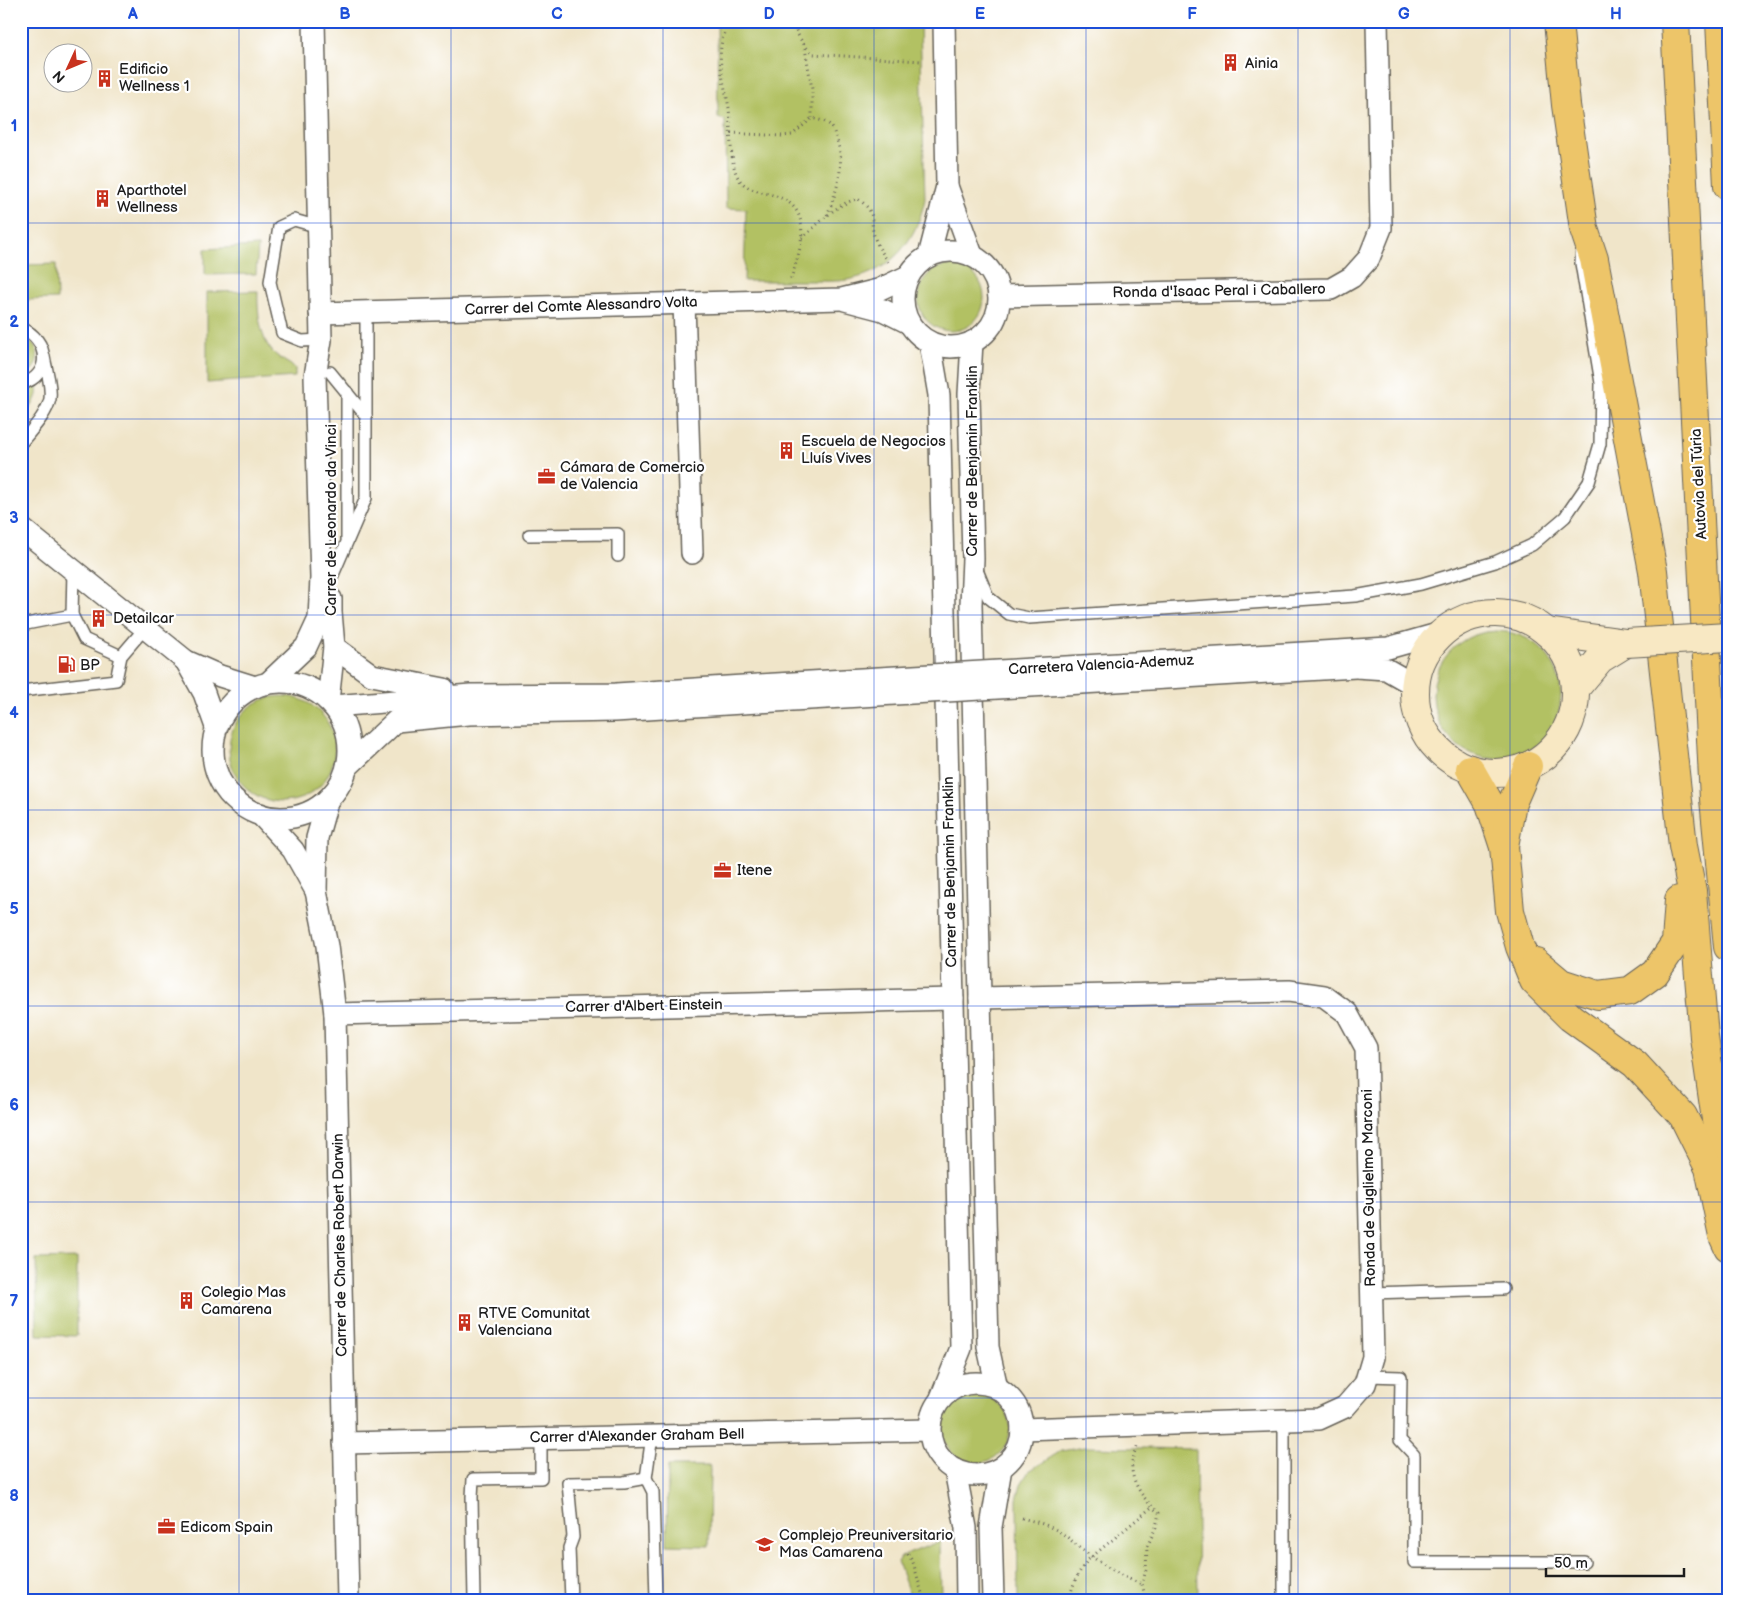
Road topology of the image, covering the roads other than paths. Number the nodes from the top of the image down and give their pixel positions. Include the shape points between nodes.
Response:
1 (314, 21) edge
2 (944, 21) edge
3 (1377, 21) edge
4 (1558, 21) edge
5 (1675, 21) edge
6 (1720, 21) edge
7 (947, 186) junction
8 (1728, 186) edge
9 (318, 227) junction
10 (1584, 229) junction
11 (928, 256) junction
12 (972, 256) junction
13 (908, 276) junction
14 (998, 296) junction
15 (842, 299) junction
16 (684, 303) junction
17 (366, 312) junction
18 (320, 313) junction
19 (909, 323) junction
20 (21, 328) edge
21 (321, 340) junction
22 (972, 342) junction
23 (930, 343) junction
24 (44, 356) junction
25 (330, 372) junction
26 (21, 384) edge
27 (347, 392) junction
28 (366, 416) junction
29 (21, 443) edge
30 (21, 528) edge
31 (529, 536) dead end
32 (347, 543) junction
33 (692, 553) dead end
34 (618, 556) dead end
35 (973, 559) junction
36 (73, 570) junction
37 (332, 577) junction
38 (72, 614) junction
39 (21, 625) edge
40 (145, 628) junction
41 (1547, 632) junction
42 (1441, 633) junction
43 (1728, 637) edge
44 (1626, 643) junction
45 (334, 647) junction
46 (121, 656) junction
47 (1356, 659) junction
48 (186, 661) junction
49 (261, 685) junction
50 (1414, 685) junction
51 (1575, 689) junction
52 (21, 691) edge
53 (759, 694) junction
54 (472, 695) junction
55 (331, 703) junction
56 (216, 727) junction
57 (1528, 766) junction
58 (347, 767) junction
59 (1470, 769) junction
60 (328, 799) junction
61 (260, 814) junction
62 (1683, 846) junction
63 (1504, 847) junction
64 (316, 891) junction
65 (1520, 947) junction
66 (1728, 947) edge
67 (980, 998) junction
68 (953, 999) junction
69 (335, 1014) junction
70 (1728, 1203) edge
71 (1728, 1247) edge
72 (1503, 1289) dead end
73 (1371, 1293) junction
74 (1368, 1376) junction
75 (997, 1388) junction
76 (942, 1398) junction
77 (1284, 1420) junction
78 (1022, 1429) junction
79 (929, 1430) junction
80 (652, 1436) junction
81 (540, 1438) junction
82 (344, 1442) junction
83 (1001, 1468) junction
84 (955, 1470) junction
85 (646, 1478) junction
86 (1584, 1562) dead end
87 (348, 1600) edge
88 (474, 1600) edge
89 (571, 1600) edge
90 (656, 1600) edge
91 (967, 1600) edge
92 (993, 1600) edge
93 (1284, 1600) edge

1 - 9 street, Carrer de Leonardo da Vinci
2 - 7 street
3 - 14 street, Ronda d'Isaac Peral i Caballero via 1380,228 1369,258 1352,277 1331,289
4 - 10 highway
5 - 66 highway, Autovia del Túria via 1714,799
6 - 8 highway
7 - 11 street
7 - 12 street
9 - 18 street, Carrer de Leonardo da Vinci
9 - 21 lane via 294,220 279,226 270,282 282,333 302,341
10 - 35 lane via 1580,264 1601,384 1600,444 1589,482 1565,517 1532,546 1495,562 1421,584 1355,596 1029,618 1009,614 988,597
10 - 62 highway via 1594,259 1653,571
11 - 12 street via 942,251 957,251
11 - 13 street
12 - 14 street via 990,272
13 - 15 street, Carrer del Comte Alessandro Volta via 878,290
13 - 19 street via 903,291 903,308
14 - 22 street via 998,310 992,323
15 - 16 street, Carrer del Comte Alessandro Volta
15 - 19 street, Carrer del Comte Alessandro Volta via 883,310
16 - 17 street, Carrer del Comte Alessandro Volta
16 - 33 street
17 - 18 street, Carrer del Comte Alessandro Volta
17 - 28 lane
18 - 21 street, Carrer de Leonardo da Vinci
19 - 23 street
20 - 24 lane via 38,338
21 - 25 street, Carrer de Leonardo da Vinci
21 - 49 street, Carrer de Leonardo da Vinci via 315,376 321,578 319,619 306,647
22 - 23 street via 944,347
22 - 35 street, Carrer de Benjamin Franklin via 969,394
23 - 68 street, Carrer de Benjamin Franklin via 939,395
24 - 26 lane via 38,373 32,380
24 - 29 lane via 50,399
25 - 27 lane
25 - 37 street, Carrer de Leonardo da Vinci
27 - 28 lane
27 - 32 lane
28 - 32 lane via 366,498
30 - 36 street
31 - 34 lane via 618,534
32 - 37 lane
35 - 67 street, Carrer de Benjamin Franklin via 971,614
36 - 38 lane
36 - 40 street
37 - 45 street, Carrer de Leonardo da Vinci
38 - 39 lane
38 - 46 lane via 84,639
40 - 46 lane
40 - 48 street
41 - 42 street via 1527,620 1505,613 1490,613 1460,620
41 - 44 street
41 - 51 street via 1561,648 1571,668
42 - 47 street, Carretera Valencia-Ademuz
42 - 50 street via 1428,648
43 - 44 street, bridge
44 - 51 street via 1600,659
45 - 54 street via 372,675
45 - 55 street, Carrer de Leonardo da Vinci
46 - 52 lane via 116,680
47 - 50 street, Carretera Valencia-Ademuz via 1386,669
47 - 53 street, Carretera Valencia-Ademuz, bridge
48 - 49 street via 220,676
48 - 56 street via 204,693
49 - 55 street via 290,682 311,689
49 - 56 street via 238,696
50 - 59 street via 1417,712 1428,737 1446,757
51 - 57 street via 1573,713 1563,735 1548,754
53 - 54 street
53 - 58 street via 615,711 469,714 396,722
54 - 55 street
55 - 58 street via 344,724 349,746
56 - 61 street via 213,748 216,770 225,789 241,804
57 - 59 street via 1509,772 1489,773
57 - 63 highway via 1512,803
58 - 60 street via 340,784
59 - 63 highway via 1490,804
60 - 61 street via 313,810 296,816 278,818
60 - 64 street, Carrer de Charles Robert Darwin via 317,838
61 - 64 street, Carrer de Charles Robert Darwin via 294,850
62 - 65 highway via 1676,942 1656,973 1630,991 1598,995 1561,983
62 - 70 highway via 1692,891 1704,1037
63 - 65 highway via 1510,911
64 - 69 street, Carrer de Charles Robert Darwin
65 - 71 highway via 1534,981 1570,1017 1635,1064 1683,1116 1708,1168
67 - 73 street, Ronda de Guglielmo Marconi via 1289,991 1324,996 1347,1013 1366,1048
67 - 75 street, Carrer de Benjamin Franklin via 988,1347
68 - 69 street, Carrer d'Albert Einstein
68 - 76 street, Carrer de Benjamin Franklin via 961,1348
69 - 82 street, Carrer de Charles Robert Darwin
72 - 73 lane
73 - 74 street, Ronda de Guglielmo Marconi via 1373,1357
74 - 77 street, Ronda de Guglielmo Marconi via 1366,1384 1346,1407 1319,1419
74 - 86 lane via 1400,1377 1400,1440 1414,1455 1414,1562
75 - 76 street via 967,1383 953,1388
75 - 78 street via 1015,1405
76 - 79 street via 935,1408
77 - 78 street, Ronda de Guglielmo Marconi
77 - 93 lane
78 - 83 street via 1020,1444
79 - 80 street, Carrer d'Alexander Graham Bell
79 - 84 street via 937,1454
80 - 81 street, Carrer d'Alexander Graham Bell
80 - 85 lane
81 - 82 street, Carrer d'Alexander Graham Bell
81 - 88 lane via 541,1478 473,1479
82 - 87 street, Carrer de Charles Robert Darwin
83 - 84 street via 978,1476
83 - 92 street via 991,1527
84 - 91 street via 966,1528
85 - 89 lane via 624,1482 568,1483 572,1536 569,1548
85 - 90 lane via 653,1492

